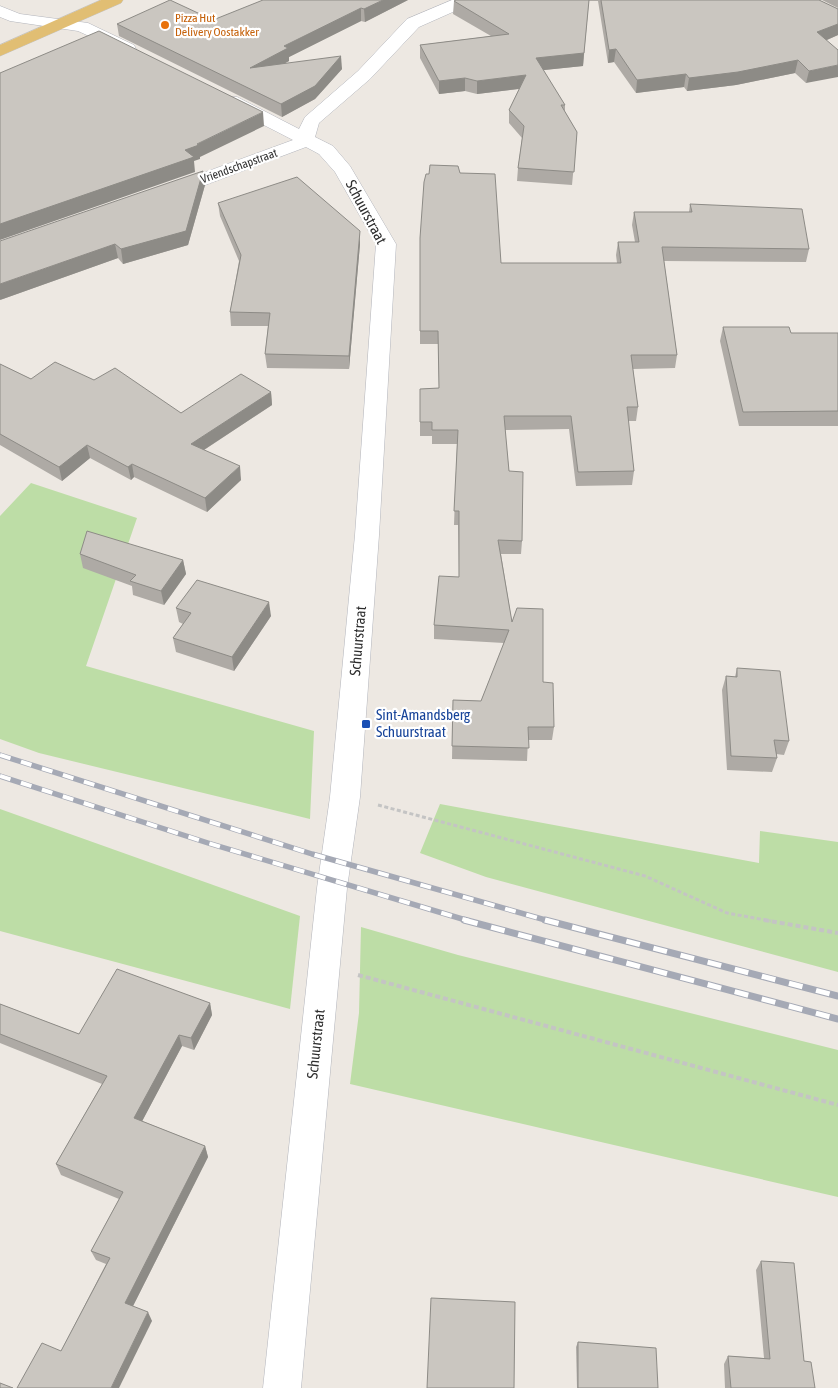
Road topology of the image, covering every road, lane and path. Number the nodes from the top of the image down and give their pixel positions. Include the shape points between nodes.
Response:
1 (89, 0) edge
2 (115, 0) edge
3 (467, 0) edge
4 (0, 11) edge
5 (50, 23) junction
6 (0, 39) edge
7 (0, 51) edge
8 (141, 56) edge
9 (220, 96) edge
10 (306, 138) junction
11 (150, 198) edge
12 (345, 797) junction
13 (838, 933) edge
14 (324, 966) junction
15 (838, 1105) edge
16 (282, 1388) edge

1 - 5 main road
2 - 5 main road
3 - 10 street via 412,23 364,75 311,121
4 - 5 street via 16,18
5 - 6 main road
5 - 7 main road
5 - 8 street via 82,27
9 - 10 street, Schuurstraat
10 - 11 street, Vriendschapstraat via 298,145
10 - 12 street, Schuurstraat via 326,150 343,170 386,244 367,535
12 - 13 path via 645,876 727,913
12 - 14 street, Schuurstraat
14 - 15 path
14 - 16 street, Schuurstraat

